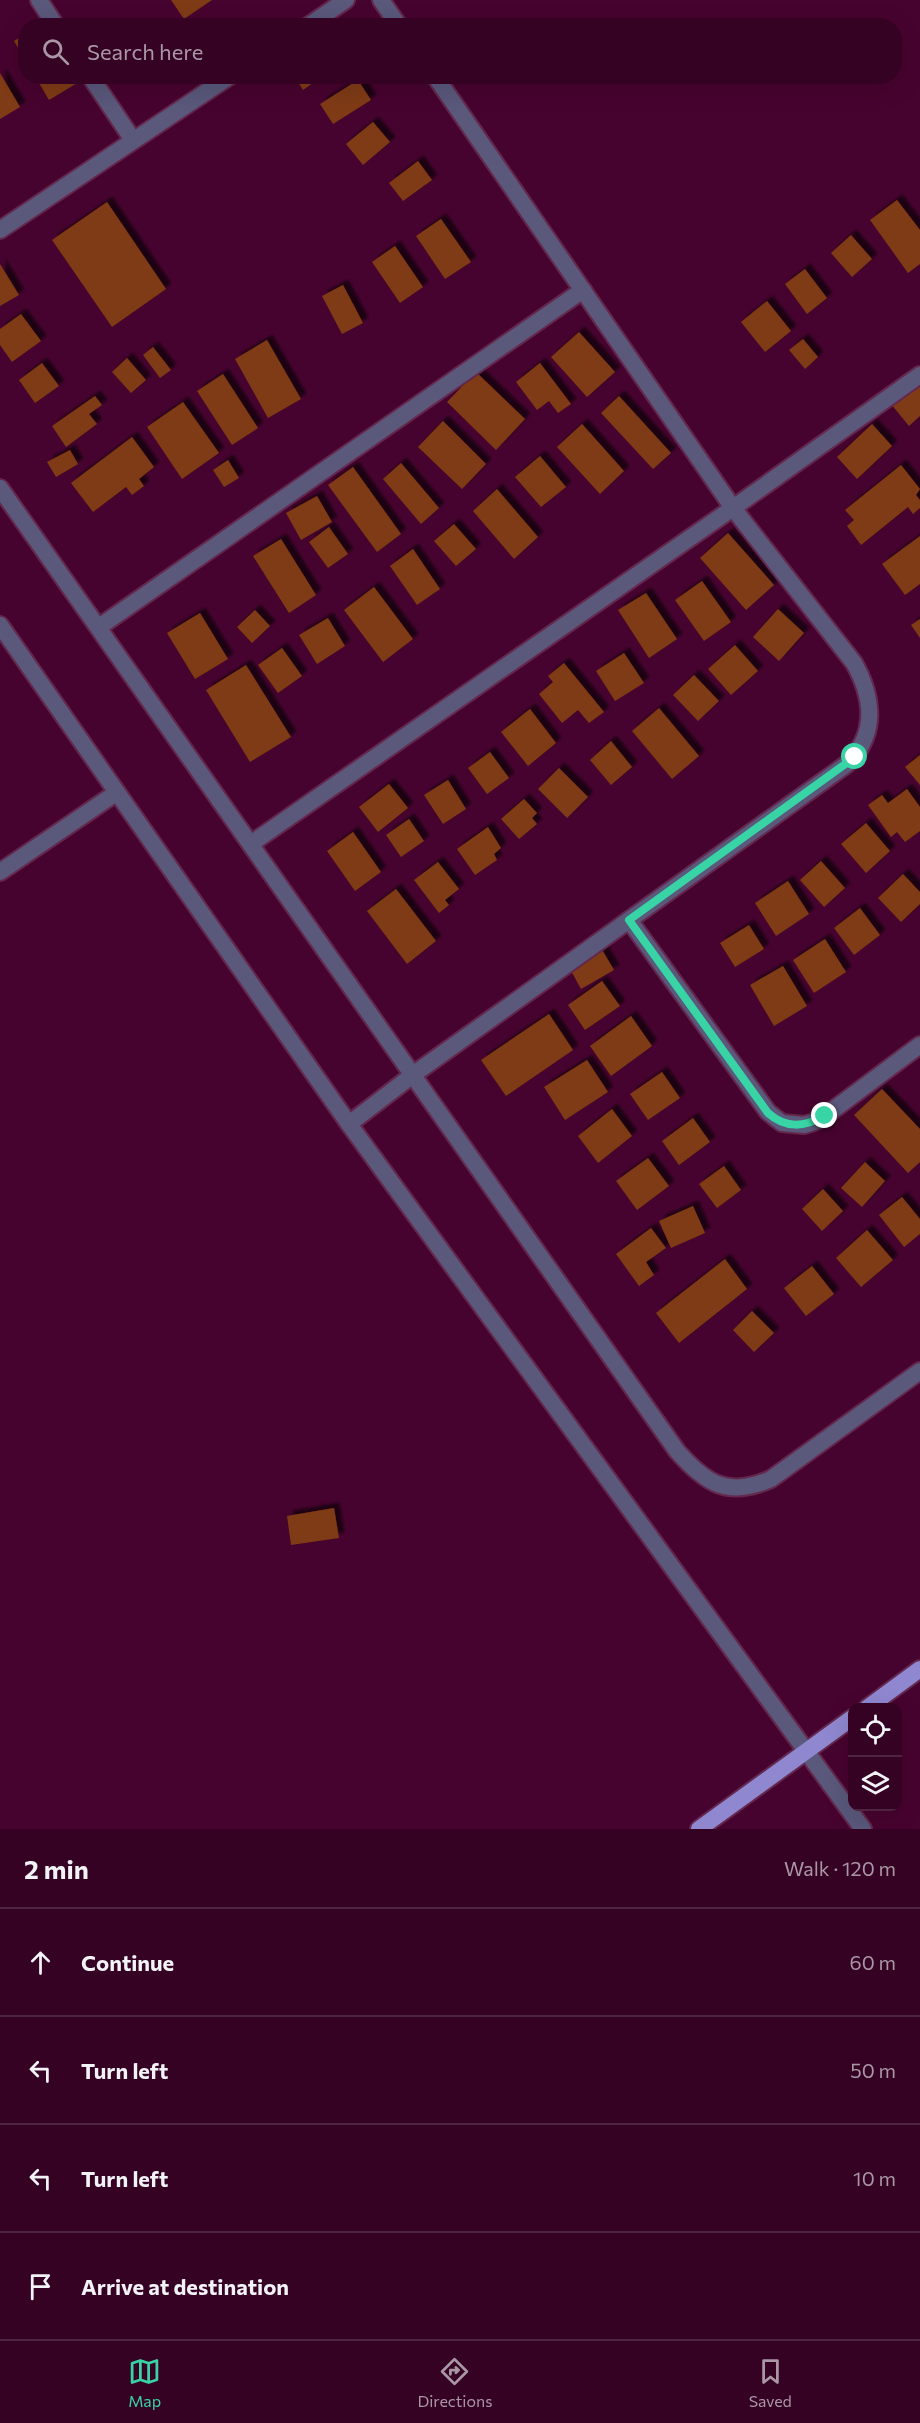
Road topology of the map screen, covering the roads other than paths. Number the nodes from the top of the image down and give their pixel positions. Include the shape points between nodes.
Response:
1 (39, 0) edge
2 (346, 0) edge
3 (381, 0) edge
4 (51, 18) edge
5 (320, 18) edge
6 (393, 18) edge
7 (95, 84) edge
8 (218, 84) edge
9 (441, 84) edge
10 (133, 140) junction
11 (0, 230) edge
12 (583, 290) junction
13 (920, 375) edge
14 (0, 488) edge
15 (733, 508) junction
16 (0, 625) edge
17 (99, 627) junction
18 (116, 793) junction
19 (252, 843) junction
20 (0, 872) edge
21 (629, 920) junction
22 (920, 1045) edge
23 (414, 1074) junction
24 (349, 1124) junction
25 (920, 1371) edge
26 (920, 1669) edge
27 (873, 1703) edge
28 (848, 1721) edge
29 (806, 1751) junction
30 (699, 1829) edge
31 (863, 1829) edge

1 - 4 street
2 - 5 street
3 - 6 street
7 - 10 street
8 - 10 street
9 - 12 street
10 - 11 street
12 - 15 street
12 - 17 street
13 - 15 street
14 - 17 street
15 - 19 street
15 - 21 street via 854,663 868,696 867,731 855,757 847,764
16 - 18 street
17 - 19 street
18 - 20 street
18 - 24 street
19 - 23 street
21 - 22 street via 768,1113 782,1123 804,1125 825,1116
21 - 23 street
23 - 24 street
23 - 25 street via 677,1451 709,1482 728,1488 753,1487 771,1479
24 - 29 street
26 - 27 main road
28 - 29 main road
29 - 30 main road
29 - 31 street

